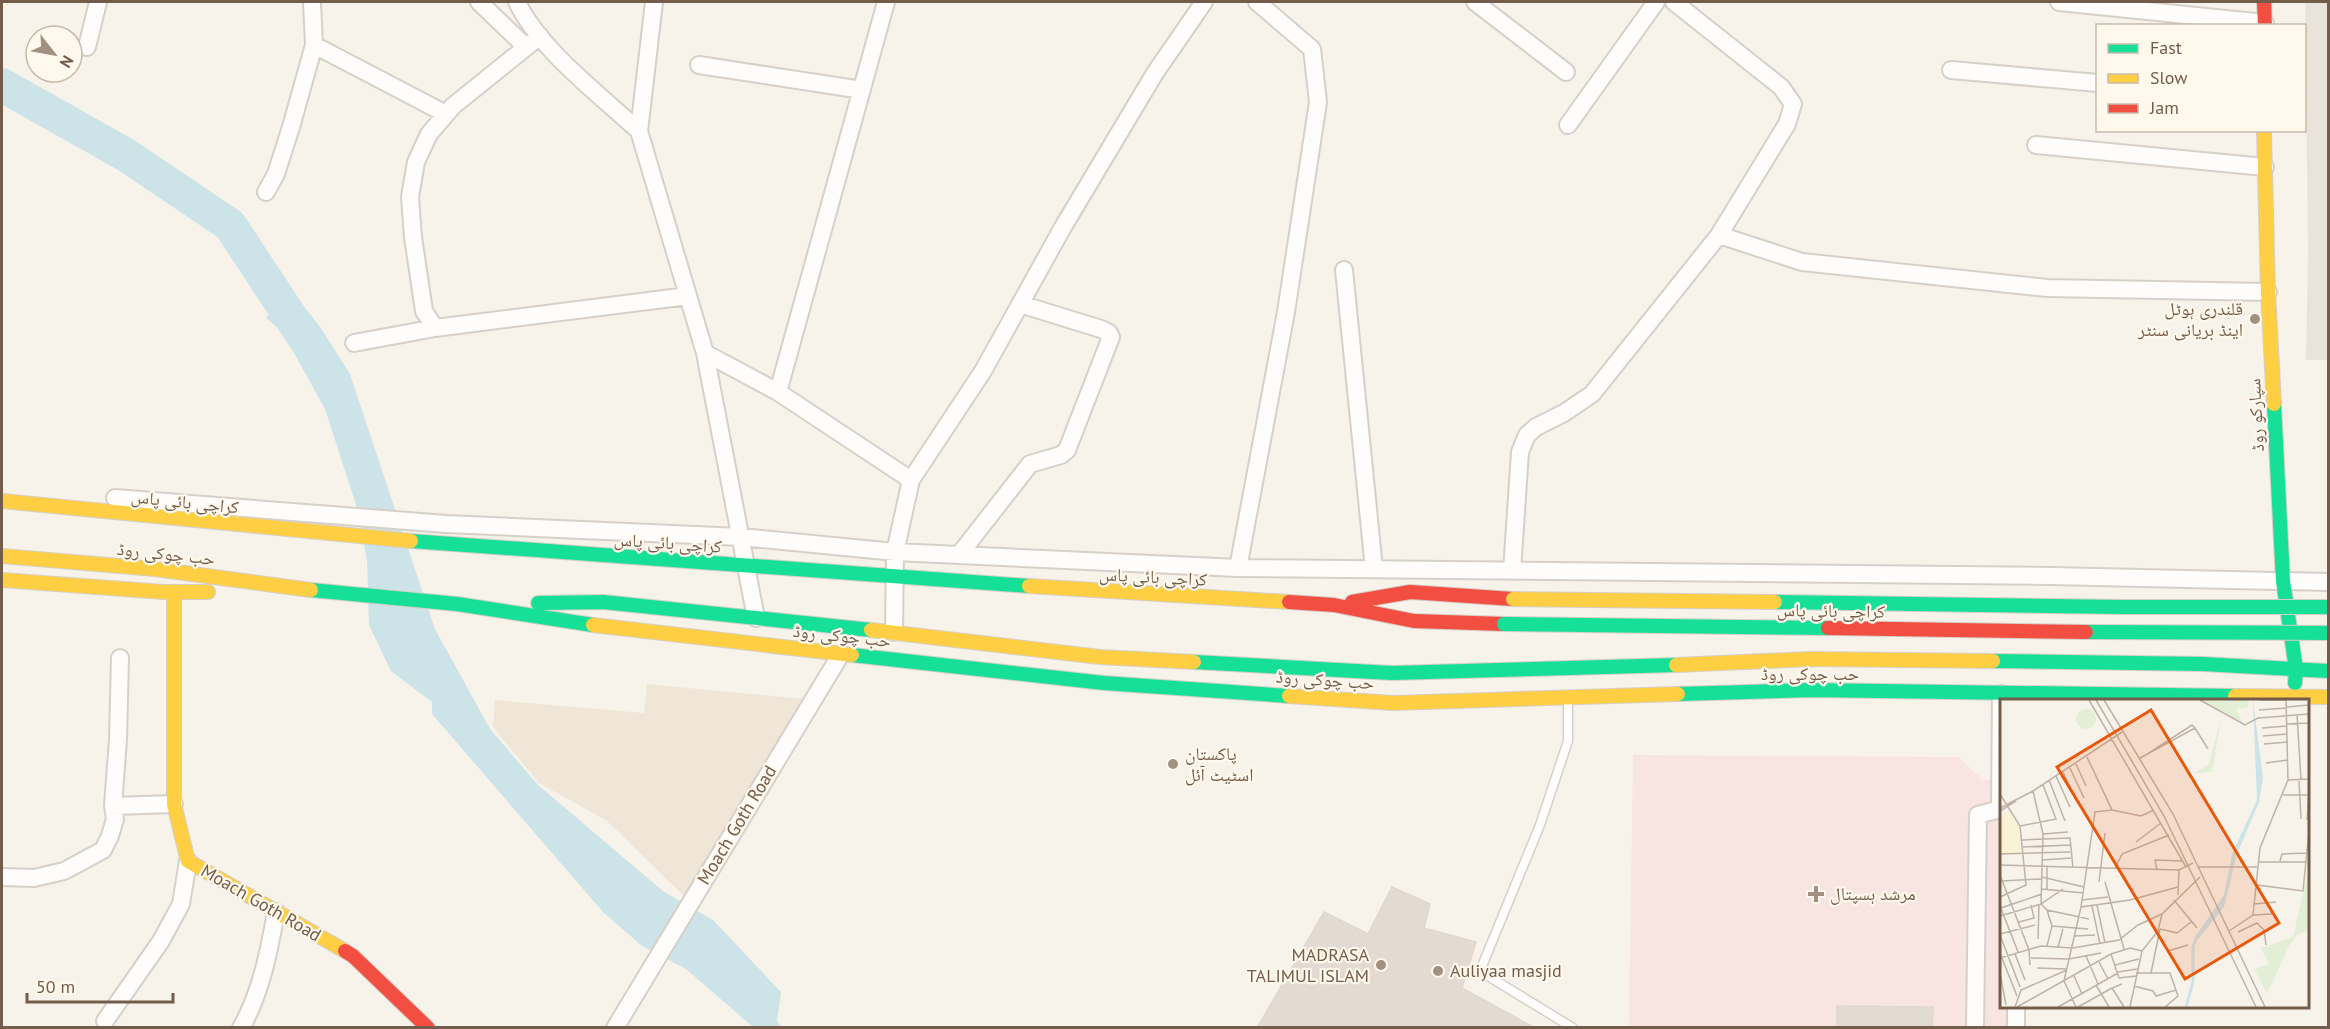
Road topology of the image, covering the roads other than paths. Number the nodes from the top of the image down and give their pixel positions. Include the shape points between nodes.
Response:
1 (98, 2) edge
2 (312, 2) edge
3 (479, 2) edge
4 (517, 2) edge
5 (654, 2) edge
6 (886, 2) edge
7 (1204, 2) edge
8 (1257, 2) edge
9 (1475, 2) edge
10 (1656, 2) edge
11 (1674, 2) edge
12 (2058, 2) edge
13 (2264, 2) edge
14 (2265, 24) edge
15 (533, 42) junction
16 (314, 45) junction
17 (87, 47) dead end
18 (699, 65) dead end
19 (1951, 70) dead end
20 (1566, 72) dead end
21 (2096, 82) edge
22 (861, 90) junction
23 (446, 114) junction
24 (1568, 125) dead end
25 (639, 131) junction
26 (2264, 132) edge
27 (2036, 145) dead end
28 (2265, 166) junction
29 (266, 192) dead end
30 (1719, 235) junction
31 (1344, 270) dead end
32 (2268, 292) junction
33 (688, 296) junction
34 (1020, 304) junction
35 (435, 328) junction
36 (354, 343) dead end
37 (705, 353) junction
38 (778, 392) junction
39 (911, 480) junction
40 (2, 491) edge
41 (2, 501) edge
42 (741, 537) junction
43 (895, 552) junction
44 (959, 555) junction
45 (2, 556) edge
46 (746, 567) junction
47 (1238, 568) junction
48 (1374, 569) junction
49 (1512, 571) junction
50 (895, 578) junction
51 (2, 580) edge
52 (2283, 581) junction
53 (2328, 582) edge
54 (174, 592) junction
55 (325, 592) junction
56 (457, 604) junction
57 (1334, 605) junction
58 (2328, 607) edge
59 (756, 618) junction
60 (894, 632) junction
61 (2328, 633) edge
62 (841, 654) junction
63 (120, 658) dead end
64 (2296, 669) junction
65 (2328, 671) edge
66 (2001, 693) junction
67 (2294, 696) junction
68 (2328, 697) edge
69 (1568, 698) junction
70 (2001, 699) edge
71 (174, 804) junction
72 (112, 806) junction
73 (2000, 810) edge
74 (188, 861) junction
75 (2, 877) edge
76 (276, 912) junction
77 (2016, 1008) edge
78 (105, 1021) dead end
79 (420, 1025) edge
80 (241, 1028) edge
81 (615, 1028) edge
82 (1573, 1028) edge
83 (1975, 1028) edge
84 (2016, 1028) edge

1 - 17 street
2 - 16 street
3 - 15 street
4 - 15 street
5 - 25 street
6 - 22 street
7 - 34 street via 1150,81
8 - 47 street via 1312,49 1318,102 1287,312
9 - 20 street
10 - 24 street
11 - 30 street via 1780,87 1792,104 1786,124
12 - 14 street
13 - 14 main road
15 - 23 street
15 - 25 street via 549,48
16 - 23 street
16 - 29 street via 276,174
18 - 22 street
19 - 21 street
22 - 38 street
23 - 35 street via 429,134 416,162 410,197 424,311
25 - 33 street
26 - 28 main road, سپارکو روڈ
27 - 28 street
28 - 32 main road, سپارکو روڈ
30 - 32 street via 1802,262 2035,287
30 - 49 street via 1592,394 1527,435 1520,452
31 - 48 street
32 - 52 main road, سپارکو روڈ
33 - 35 street
33 - 37 street
34 - 39 street via 983,371
34 - 44 street via 1101,329 1111,337 1066,450 1030,465
35 - 36 street
37 - 38 street
37 - 42 street
38 - 39 street
39 - 43 street
40 - 42 street via 446,524
41 - 46 main road, کراچی بائی پاس via 340,536
42 - 43 street
42 - 46 street
43 - 44 street
43 - 50 street
44 - 47 street
45 - 55 main road, حب چوکی روڈ via 155,569
46 - 50 main road, کراچی بائی پاس
46 - 59 street
47 - 48 street
48 - 49 street
49 - 52 street
50 - 57 main road, کراچی بائی پاس
50 - 60 street
51 - 54 main road, حب چوکی روڈ
52 - 53 street
52 - 64 main road, سپارکو روڈ
54 - 55 main road, حب چوکی روڈ
54 - 71 main road, Moach Goth Road
55 - 56 main road, حب چوکی روڈ
56 - 59 main road via 603,602
56 - 62 main road, حب چوکی روڈ via 603,627
57 - 58 main road, کراچی بائی پاس, bridge via 1410,592 1514,599
57 - 61 main road, کراچی بائی پاس, bridge via 1414,621 1504,624
59 - 60 main road
60 - 64 main road via 1100,657 1392,673 1811,658
62 - 69 main road, حب چوکی روڈ via 1104,683 1393,703
62 - 81 street, Moach Goth Road
63 - 72 street
64 - 65 main road
64 - 67 main road, سپارکو روڈ
66 - 67 main road, حب چوکی روڈ
66 - 69 main road, حب چوکی روڈ via 1813,690
66 - 70 street
67 - 68 main road, حب چوکی روڈ
69 - 82 lane via 1568,741 1540,825 1480,971
71 - 72 street
71 - 74 main road, Moach Goth Road
72 - 75 street via 115,819 103,850 64,871 34,878
73 - 83 street via 1978,815
74 - 76 main road, Moach Goth Road
74 - 78 street via 181,904
76 - 79 main road, Moach Goth Road via 353,956
76 - 80 street via 260,980
77 - 84 street

